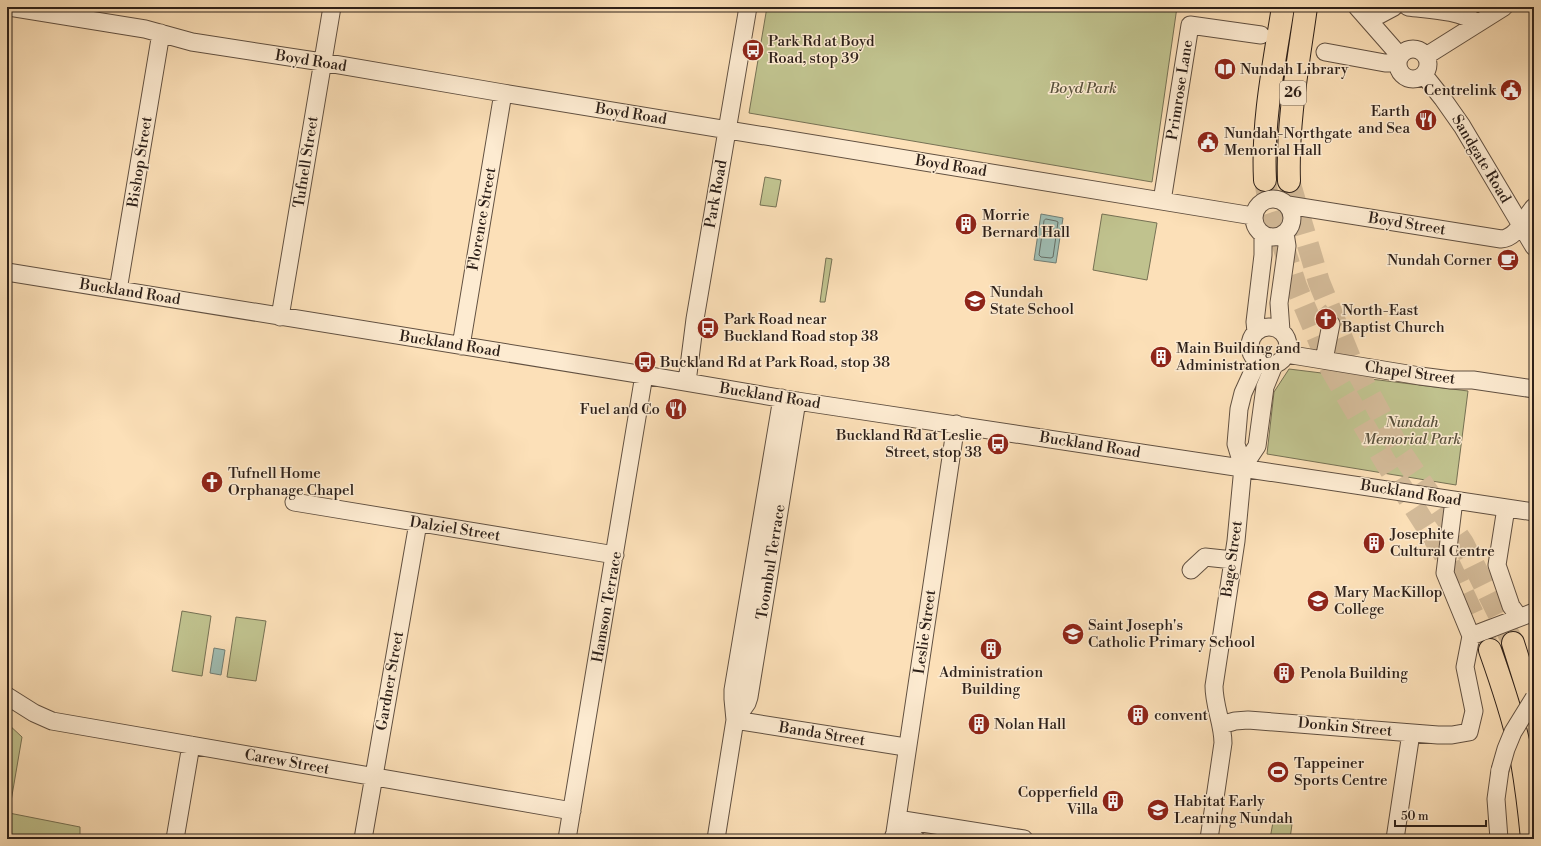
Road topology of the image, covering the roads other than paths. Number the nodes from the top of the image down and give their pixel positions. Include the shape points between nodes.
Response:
1 (9, 7) edge
2 (332, 7) edge
3 (748, 7) edge
4 (1283, 7) edge
5 (1306, 7) edge
6 (1357, 7) edge
7 (1408, 7) edge
8 (1504, 7) edge
9 (1382, 10) edge
10 (1478, 23) junction
11 (161, 34) junction
12 (1261, 35) dead end
13 (1325, 52) dead end
14 (1403, 56) junction
15 (1426, 56) junction
16 (322, 62) junction
17 (1424, 76) junction
18 (503, 93) junction
19 (727, 130) junction
20 (1265, 180) tunnel mouth
21 (1288, 181) tunnel mouth
22 (1162, 201) junction
23 (1288, 205) junction
24 (1534, 207) edge
25 (1253, 216) junction
26 (1521, 224) junction
27 (1286, 233) junction
28 (1263, 234) junction
29 (1534, 247) edge
30 (7, 272) edge
31 (118, 290) junction
32 (280, 317) junction
33 (1331, 324) dead end
34 (1281, 331) junction
35 (1256, 332) junction
36 (462, 346) junction
37 (1280, 359) junction
38 (1256, 360) junction
39 (1324, 360) junction
40 (644, 375) junction
41 (687, 382) junction
42 (1534, 389) edge
43 (790, 399) junction
44 (956, 424) junction
45 (1243, 468) junction
46 (1454, 500) junction
47 (294, 502) dead end
48 (1506, 508) junction
49 (1534, 512) edge
50 (418, 523) junction
51 (616, 556) junction
52 (1232, 560) junction
53 (1191, 570) dead end
54 (1526, 614) edge
55 (1471, 636) junction
56 (1513, 643) tunnel mouth
57 (1490, 650) tunnel mouth
58 (7, 696) edge
59 (1534, 698) edge
60 (1534, 710) edge
61 (736, 720) junction
62 (1221, 725) junction
63 (1411, 733) junction
64 (191, 745) junction
65 (908, 746) junction
66 (374, 777) junction
67 (572, 811) junction
68 (895, 831) edge
69 (175, 839) edge
70 (363, 839) edge
71 (568, 839) edge
72 (716, 839) edge
73 (916, 839) edge
74 (1024, 839) edge
75 (1209, 839) edge
76 (1395, 839) edge
77 (1499, 839) edge
78 (1532, 839) edge

1 - 11 street, Boyd Road via 145,29
2 - 16 street, Tufnell Street
3 - 19 street, Park Road
4 - 20 highway, 26 via 1268,101
5 - 21 highway, 26 via 1292,103
6 - 14 street
7 - 10 street via 1456,13
8 - 10 street
9 - 14 street
10 - 15 street
11 - 16 street, Boyd Road via 192,42
11 - 31 street, Bishop Street
12 - 22 street, Primrose Lane via 1190,25
13 - 14 street via 1386,63
14 - 15 street via 1420,50
14 - 17 street via 1401,73 1409,79
15 - 17 street via 1429,66
16 - 18 street, Boyd Road
16 - 32 street, Tufnell Street
17 - 26 street, Sandgate Road via 1462,126
18 - 19 street, Boyd Road
18 - 36 street, Florence Street
19 - 22 street, Boyd Road
19 - 41 street, Park Road
22 - 25 street, Boyd Road
23 - 25 street via 1277,199 1264,200
23 - 26 street, Boyd Street via 1496,239 1510,237
23 - 27 street via 1292,222
24 - 26 street, Boyd Street
25 - 28 street via 1255,226
26 - 29 street, Sandgate Road
27 - 28 street via 1274,237
27 - 34 street via 1287,246 1278,310
28 - 35 street via 1264,255 1255,322
30 - 31 street, Buckland Road
31 - 32 street, Buckland Road
32 - 36 street, Buckland Road
33 - 39 street
34 - 35 street via 1268,327
34 - 37 street via 1288,341 1288,348
35 - 38 street via 1252,337 1250,349
36 - 40 street, Buckland Road
37 - 38 street via 1267,365
37 - 39 street, Chapel Street
37 - 45 street, Bage Street via 1265,386 1257,446
38 - 45 street, Bage Street via 1239,409 1236,444
39 - 42 street, Chapel Street via 1420,376 1473,380
40 - 41 street, Buckland Road
40 - 51 street, Hamson Terrace
41 - 43 street, Buckland Road
43 - 44 street, Buckland Road
43 - 61 street, Toombul Terrace via 734,690
44 - 45 street, Buckland Road
44 - 65 street, Leslie Street
45 - 46 street, Buckland Road
45 - 52 street, Bage Street
46 - 48 street, Buckland Road
46 - 55 street via 1445,573
47 - 50 street, Dalziel Street
48 - 49 street, Buckland Road
48 - 54 street via 1497,565 1511,606
50 - 51 street, Dalziel Street
50 - 66 street, Gardner Street
51 - 67 street, Hamson Terrace
52 - 53 street via 1205,557
52 - 62 street, Bage Street via 1214,686 1215,703
54 - 55 street
55 - 63 street, Donkin Street via 1465,667 1474,711 1469,732
56 - 60 highway
57 - 78 highway via 1519,744
58 - 64 street, Carew Street via 52,721
59 - 77 street, bridge via 1513,732 1500,770 1496,799
61 - 65 street, Banda Street
61 - 72 street, Toombul Terrace
62 - 63 street, Donkin Street via 1255,720
62 - 75 street, Bage Street via 1222,751
63 - 76 street
64 - 66 street, Carew Street
64 - 69 street
65 - 68 street, Leslie Street
66 - 67 street, Carew Street
66 - 70 street, Gardner Street
67 - 71 street, Hamson Terrace
68 - 73 street
68 - 74 street

